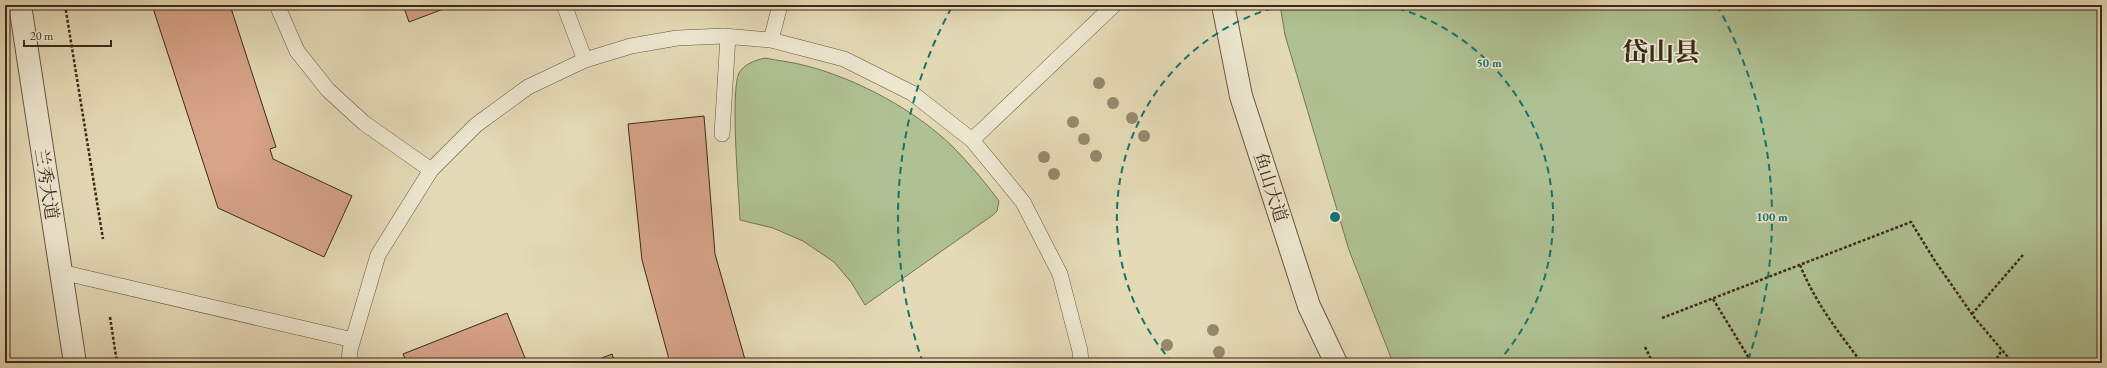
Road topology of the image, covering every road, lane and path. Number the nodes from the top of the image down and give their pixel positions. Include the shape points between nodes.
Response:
1 (20, 5) edge
2 (65, 5) edge
3 (277, 5) edge
4 (564, 5) edge
5 (780, 5) edge
6 (1114, 5) edge
7 (1223, 5) edge
8 (728, 36) junction
9 (771, 40) junction
10 (586, 60) junction
11 (722, 134) dead end
12 (972, 140) junction
13 (431, 170) junction
14 (103, 239) dead end
15 (2023, 255) dead end
16 (1800, 265) junction
17 (61, 272) junction
18 (1713, 299) junction
19 (1972, 314) junction
20 (110, 317) dead end
21 (1662, 318) dead end
22 (353, 340) junction
23 (1645, 347) dead end
24 (2002, 350) junction
25 (75, 363) edge
26 (117, 363) edge
27 (350, 363) edge
28 (1081, 363) edge
29 (1336, 363) edge
30 (1653, 363) edge
31 (1752, 363) edge
32 (1862, 363) edge
33 (1994, 363) edge
34 (2013, 363) edge

1 - 17 street, 兰秀大道
2 - 14 path
3 - 13 lane via 297,51 328,90 364,123
4 - 10 lane
5 - 9 lane
6 - 12 lane
7 - 29 street, 鱼山大道 via 1241,96 1309,306
8 - 9 lane
8 - 10 lane via 677,38 631,46
8 - 11 lane
9 - 12 lane via 844,59 912,93
10 - 13 lane via 522,91 476,125
12 - 28 lane via 1023,202 1060,274
13 - 22 lane via 378,255
15 - 19 path
16 - 18 path
16 - 19 path via 1911,222
16 - 32 path via 1809,286 1834,327
17 - 22 lane
17 - 25 street, 兰秀大道
18 - 21 path
18 - 31 path
19 - 24 path
20 - 26 path
22 - 27 lane
23 - 30 path
24 - 33 path
24 - 34 path

